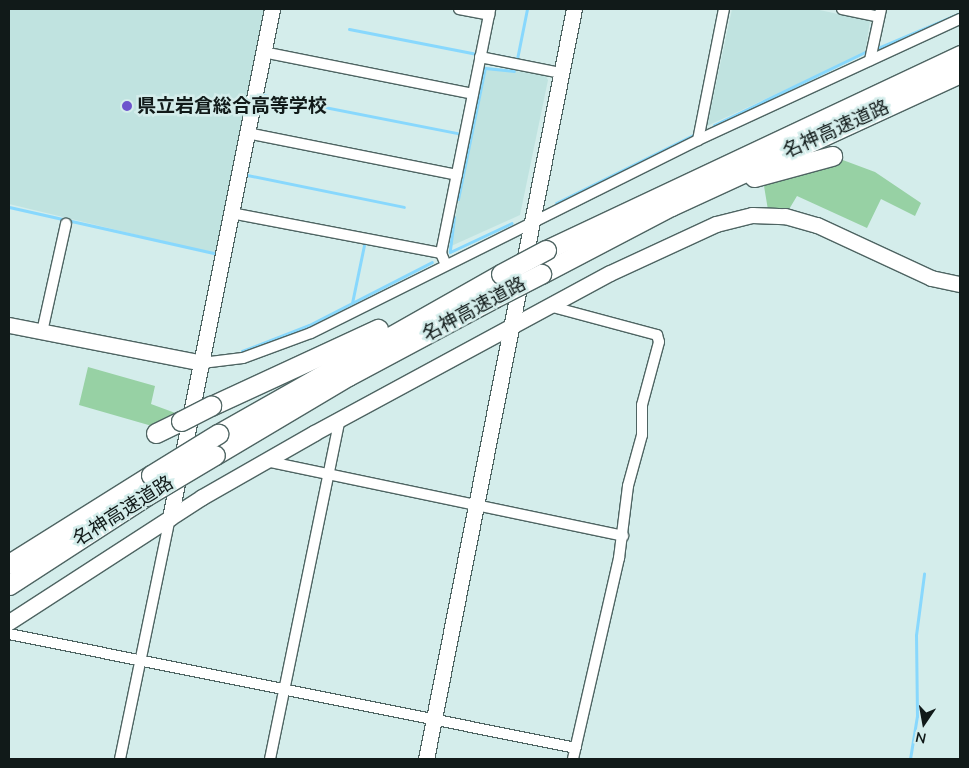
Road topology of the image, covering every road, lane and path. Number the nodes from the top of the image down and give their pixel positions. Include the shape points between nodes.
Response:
1 (272, 9) edge
2 (460, 9) edge
3 (574, 9) edge
4 (724, 9) edge
5 (842, 9) edge
6 (489, 12) edge
7 (880, 13) edge
8 (960, 19) edge
9 (264, 52) junction
10 (960, 54) edge
11 (480, 57) junction
12 (870, 60) junction
13 (561, 73) junction
14 (960, 73) edge
15 (473, 94) junction
16 (247, 133) junction
17 (698, 140) junction
18 (832, 156) dead end
19 (457, 175) junction
20 (671, 206) junction
21 (231, 213) junction
22 (531, 223) junction
23 (66, 224) dead end
24 (441, 253) junction
25 (446, 265) junction
26 (960, 284) edge
27 (549, 306) junction
28 (415, 322) junction
29 (9, 325) edge
30 (510, 326) junction
31 (42, 332) junction
32 (202, 363) junction
33 (340, 418) junction
34 (156, 433) dead end
35 (265, 461) junction
36 (328, 475) junction
37 (475, 505) junction
38 (170, 518) junction
39 (623, 536) junction
40 (9, 564) edge
41 (9, 585) edge
42 (9, 622) edge
43 (9, 634) edge
44 (141, 659) junction
45 (285, 688) junction
46 (434, 719) junction
47 (576, 748) junction
48 (120, 759) edge
49 (270, 759) edge
50 (426, 759) edge
51 (574, 759) edge

1 - 9 street
2 - 6 street
3 - 13 street
4 - 17 street
5 - 7 street
6 - 11 street
7 - 12 street
8 - 12 street
9 - 15 street
9 - 16 street
10 - 28 highway, 名神高速道路, bridge via 546,250
11 - 13 street
11 - 15 street
12 - 17 street
13 - 22 street
14 - 20 highway, 名神高速道路
15 - 19 street
16 - 19 street
16 - 21 street
17 - 22 street
18 - 20 highway via 762,174 704,200
19 - 24 street
20 - 41 highway, 名神高速道路, bridge via 494,298 216,455 146,496
21 - 24 street
21 - 32 street
22 - 25 street
22 - 30 street
23 - 31 street
24 - 25 street
25 - 32 street via 273,348 218,363
26 - 27 street via 931,278 816,225 785,216 752,215 692,235
27 - 30 street
27 - 39 street via 657,335 659,342 642,405 642,435 628,486
28 - 34 highway, bridge via 384,326
28 - 40 highway, 名神高速道路, bridge via 218,434
29 - 31 street
30 - 33 street
30 - 37 street
31 - 32 street
32 - 38 street
33 - 35 street
33 - 36 street
35 - 36 street
35 - 38 street
36 - 37 street
36 - 45 street
37 - 39 street
37 - 46 street
38 - 42 street
38 - 44 street
39 - 47 street
43 - 44 street
44 - 45 street
44 - 48 street
45 - 46 street
45 - 49 street
46 - 47 street
46 - 50 street
47 - 51 street

